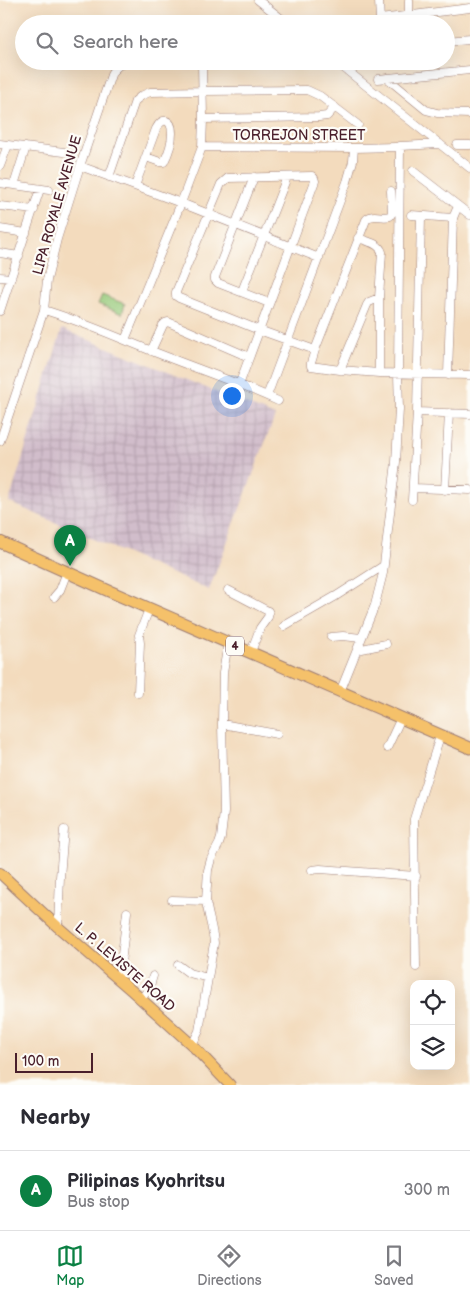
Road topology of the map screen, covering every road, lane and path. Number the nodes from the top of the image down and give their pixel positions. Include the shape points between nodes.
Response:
1 (258, 0) edge
2 (379, 0) edge
3 (409, 0) edge
4 (470, 8) edge
5 (277, 15) edge
6 (380, 15) edge
7 (409, 15) edge
8 (417, 15) edge
9 (470, 39) edge
10 (455, 40) edge
11 (114, 70) edge
12 (202, 70) edge
13 (346, 70) edge
14 (470, 70) edge
15 (202, 90) junction
16 (335, 107) junction
17 (470, 114) edge
18 (203, 119) junction
19 (358, 125) dead end
20 (440, 144) junction
21 (4, 145) edge
22 (470, 145) edge
23 (398, 146) junction
24 (457, 146) dead end
25 (26, 147) junction
26 (202, 147) junction
27 (354, 148) junction
28 (64, 152) dead end
29 (146, 157) junction
30 (0, 166) edge
31 (80, 166) junction
32 (470, 168) edge
33 (413, 171) dead end
34 (108, 176) junction
35 (254, 177) junction
36 (287, 177) junction
37 (0, 184) edge
38 (14, 185) junction
39 (135, 186) junction
40 (390, 191) dead end
41 (181, 203) junction
42 (0, 206) edge
43 (458, 206) junction
44 (34, 210) junction
45 (208, 214) junction
46 (411, 215) dead end
47 (470, 215) edge
48 (421, 216) junction
49 (453, 218) junction
50 (235, 226) junction
51 (0, 229) edge
52 (26, 233) junction
53 (264, 237) junction
54 (358, 238) junction
55 (290, 247) junction
56 (0, 253) edge
57 (19, 256) junction
58 (319, 258) junction
59 (0, 277) edge
60 (11, 278) junction
61 (242, 292) junction
62 (379, 298) junction
63 (2, 301) edge
64 (269, 302) junction
65 (44, 310) junction
66 (0, 311) edge
67 (259, 330) junction
68 (126, 340) junction
69 (288, 341) junction
70 (315, 350) junction
71 (151, 351) junction
72 (249, 357) junction
73 (340, 370) junction
74 (379, 373) junction
75 (398, 374) junction
76 (418, 375) junction
77 (448, 375) junction
78 (470, 376) edge
79 (240, 385) junction
80 (267, 396) junction
81 (278, 401) dead end
82 (417, 412) junction
83 (449, 413) junction
84 (470, 414) edge
85 (0, 441) edge
86 (413, 488) junction
87 (445, 490) junction
88 (470, 490) edge
89 (412, 500) dead end
90 (0, 542) edge
91 (383, 566) junction
92 (67, 572) junction
93 (228, 590) dead end
94 (54, 597) dead end
95 (149, 609) junction
96 (284, 626) dead end
97 (331, 637) dead end
98 (361, 638) junction
99 (228, 643) junction
100 (386, 644) dead end
101 (357, 650) junction
102 (250, 652) junction
103 (340, 692) junction
104 (138, 693) dead end
105 (401, 718) junction
106 (222, 724) junction
107 (277, 734) dead end
108 (440, 736) junction
109 (387, 748) dead end
110 (470, 748) edge
111 (64, 830) dead end
112 (312, 870) dead end
113 (0, 873) edge
114 (416, 876) junction
115 (172, 900) dead end
116 (206, 901) junction
117 (126, 912) dead end
118 (58, 927) junction
119 (178, 965) dead end
120 (416, 967) dead end
121 (153, 976) dead end
122 (208, 978) junction
123 (119, 980) junction
124 (141, 999) junction
125 (192, 1045) junction
126 (230, 1085) edge

1 - 5 street
2 - 6 street
3 - 7 street
4 - 8 street
9 - 10 street
11 - 31 street, LIPA ROYALE AVENUE
12 - 15 street
13 - 20 street
14 - 17 street via 382,78 426,110
15 - 16 street via 307,90
15 - 18 street
15 - 34 street via 150,92 135,101
16 - 18 street via 327,116 319,117
16 - 19 street
18 - 26 street
20 - 23 street, TORREJON STREET
20 - 32 street
21 - 25 street
21 - 30 street
22 - 24 street
23 - 27 street, TORREJON STREET
23 - 75 street
25 - 28 street
25 - 38 street
26 - 27 street, TORREJON STREET
26 - 41 street
27 - 58 street via 348,182
29 - 29 street via 158,125 161,122 171,123 172,139 164,162
29 - 39 street
31 - 34 street
31 - 65 street, LIPA ROYALE AVENUE via 51,262
33 - 43 street
34 - 39 street
35 - 36 street
35 - 45 street via 224,180
35 - 50 street
36 - 53 street
36 - 55 street via 312,176 315,181
37 - 38 street
38 - 44 street via 45,189
39 - 41 street
40 - 54 street via 390,216 368,217
41 - 45 street
41 - 68 street
42 - 44 street
43 - 47 street
43 - 49 street
44 - 52 street
45 - 50 street
45 - 67 street via 176,296
46 - 48 street
48 - 49 street
48 - 76 street
49 - 77 street
50 - 53 street
50 - 61 street via 215,280
51 - 52 street
52 - 57 street
53 - 55 street
53 - 61 street
54 - 62 street via 381,248
54 - 70 street
55 - 58 street
55 - 64 street
56 - 57 street
57 - 60 street
58 - 69 street
59 - 60 street
60 - 63 street
61 - 64 street
62 - 73 street via 367,305
62 - 74 street
63 - 66 street
64 - 67 street
65 - 68 street
65 - 85 street, LIPA ROYALE AVENUE
67 - 69 street
67 - 72 street
68 - 71 street
69 - 70 street
69 - 80 street
70 - 73 street via 311,366
71 - 72 street via 163,325 168,322
71 - 79 street
72 - 79 street
73 - 74 street
74 - 75 street
75 - 76 street
75 - 91 street via 397,446
76 - 77 street
76 - 82 street
77 - 78 street
79 - 80 street
80 - 81 street
82 - 83 street
82 - 86 street
83 - 84 street
83 - 87 street
86 - 87 street
86 - 89 street
87 - 88 street
90 - 92 highway, 4
91 - 96 street
91 - 98 street via 375,605
92 - 94 street
92 - 95 highway, 4
93 - 102 street via 269,613
95 - 99 highway, 4
95 - 104 street via 139,637
97 - 98 street
98 - 101 street
99 - 102 highway, 4
99 - 106 street via 223,674
100 - 101 street
101 - 103 street
102 - 103 highway, 4
103 - 105 highway, 4
105 - 108 highway, 4
105 - 109 street
106 - 107 street
106 - 116 street via 224,812 221,838 208,870
108 - 110 highway, 4
108 - 114 street via 414,819
111 - 118 street
112 - 114 street
113 - 118 main road, L. P. LEVISTE ROAD
114 - 120 street
115 - 116 street
116 - 122 street via 214,942
117 - 123 street
118 - 123 main road, L. P. LEVISTE ROAD
119 - 122 street via 189,973
121 - 124 street
122 - 125 street via 199,1031
123 - 124 main road, L. P. LEVISTE ROAD
124 - 125 main road, L. P. LEVISTE ROAD
125 - 126 main road, L. P. LEVISTE ROAD

